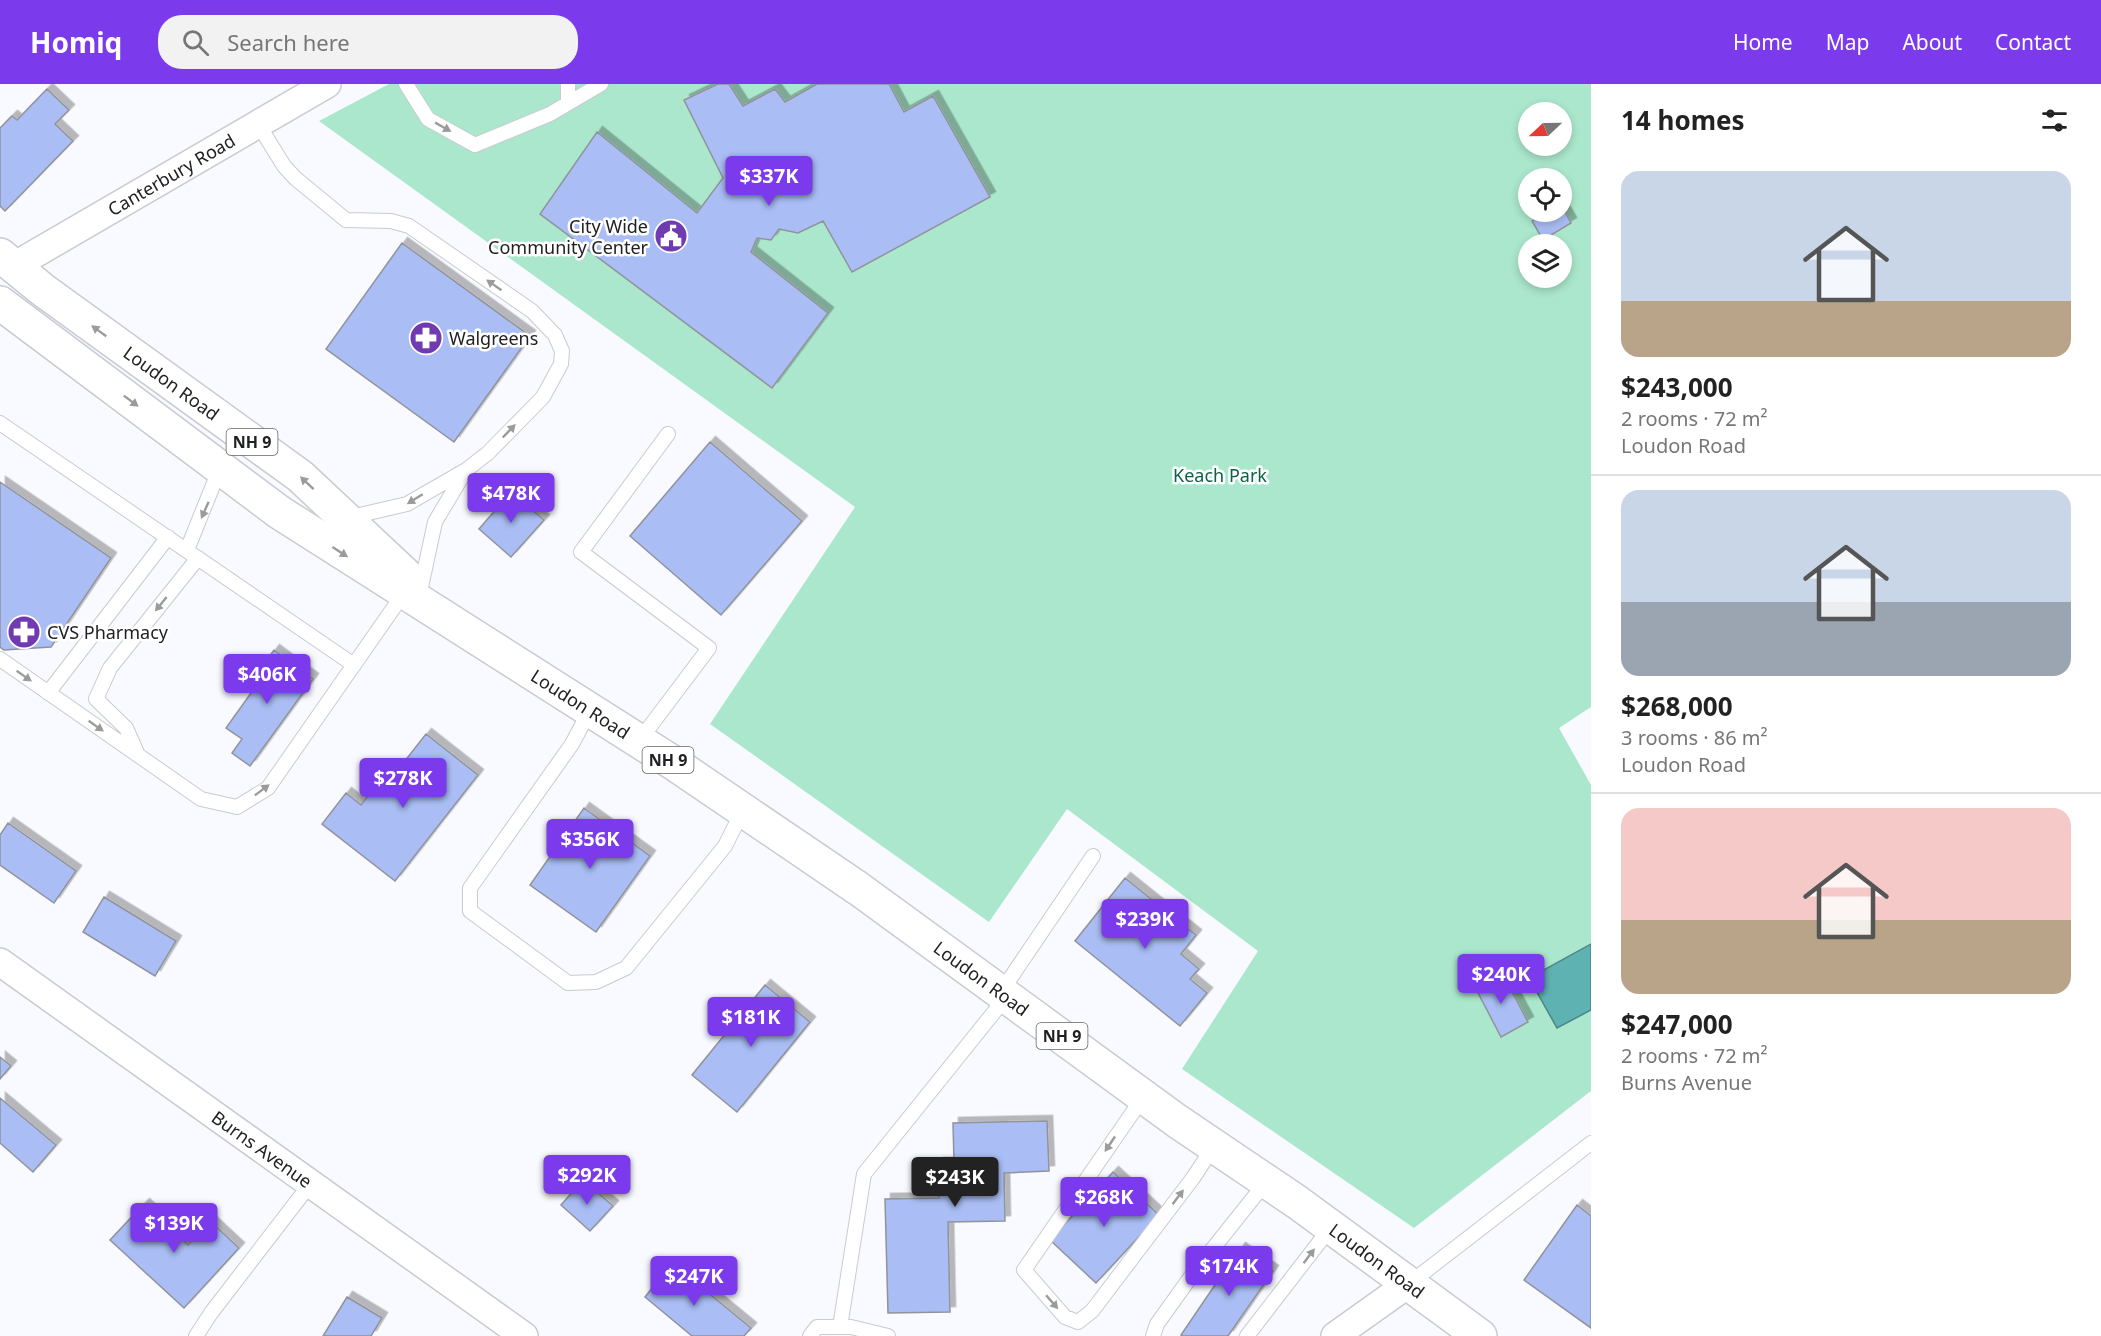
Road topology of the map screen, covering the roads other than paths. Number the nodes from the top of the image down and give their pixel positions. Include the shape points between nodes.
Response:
1 (327, 84) edge
2 (406, 84) edge
3 (568, 84) edge
4 (601, 84) edge
5 (568, 103) junction
6 (258, 124) junction
7 (7, 261) edge
8 (0, 303) edge
9 (0, 423) edge
10 (668, 434) dead end
11 (220, 468) junction
12 (466, 470) junction
13 (345, 519) junction
14 (168, 537) junction
15 (193, 554) junction
16 (413, 591) junction
17 (0, 659) edge
18 (354, 665) junction
19 (48, 693) junction
20 (590, 710) junction
21 (639, 741) junction
22 (138, 755) junction
23 (743, 810) junction
24 (1093, 856) dead end
25 (0, 962) edge
26 (1004, 994) junction
27 (1144, 1096) junction
28 (1591, 1143) edge
29 (1214, 1146) junction
30 (1266, 1182) junction
31 (310, 1183) junction
32 (1331, 1227) junction
33 (1408, 1284) junction
34 (840, 1327) junction
35 (196, 1336) edge
36 (524, 1336) edge
37 (810, 1336) edge
38 (888, 1336) edge
39 (1153, 1336) edge
40 (1247, 1336) edge
41 (1335, 1336) edge
42 (1480, 1336) edge

1 - 6 street, Canterbury Road
2 -> 5 lane via 428,119 475,145
3 - 5 lane
4 - 5 lane
6 - 7 street, Canterbury Road
12 -> 6 lane via 543,397 561,364 562,351 555,335 532,311 409,226 392,221 346,220 295,178
13 -> 7 main road, Loudon Road / NH 9 via 300,476
8 -> 11 main road, Loudon Road
9 - 14 lane
10 - 21 lane via 580,552 709,648
11 -> 15 lane
11 -> 16 main road, Loudon Road via 279,512
12 -> 13 lane via 407,504
12 - 16 lane via 435,522
13 - 16 main road, Loudon Road / NH 9
14 - 15 lane
14 - 19 lane
15 - 18 lane
15 -> 22 lane via 110,669 96,699 126,728
16 - 18 lane
16 - 20 main road, Loudon Road / NH 9 via 473,637
17 -> 19 lane
22 -> 18 lane via 201,799 237,807 268,788
19 -> 22 lane
20 - 21 main road, Loudon Road / NH 9
20 - 23 lane via 572,744 470,888 470,911 568,983 596,982 626,968 724,846
21 - 23 main road, Loudon Road / NH 9
23 - 26 main road, Loudon Road / NH 9
24 - 26 lane
25 - 31 street, Burns Avenue
26 - 27 main road, Loudon Road / NH 9
26 - 34 lane via 864,1174
27 - 29 main road, Loudon Road / NH 9
27 -> 29 lane via 1024,1270 1065,1317 1078,1322 1092,1311
28 - 33 lane
29 - 30 main road, Loudon Road / NH 9
30 - 32 main road, Loudon Road / NH 9
30 - 39 lane via 1195,1271 1157,1324
31 - 35 lane
31 - 36 street, Burns Avenue
32 - 33 main road, Loudon Road / NH 9
40 -> 32 lane
33 - 41 street
33 - 42 main road, Loudon Road / NH 9
34 - 37 lane via 817,1327
34 - 38 lane

